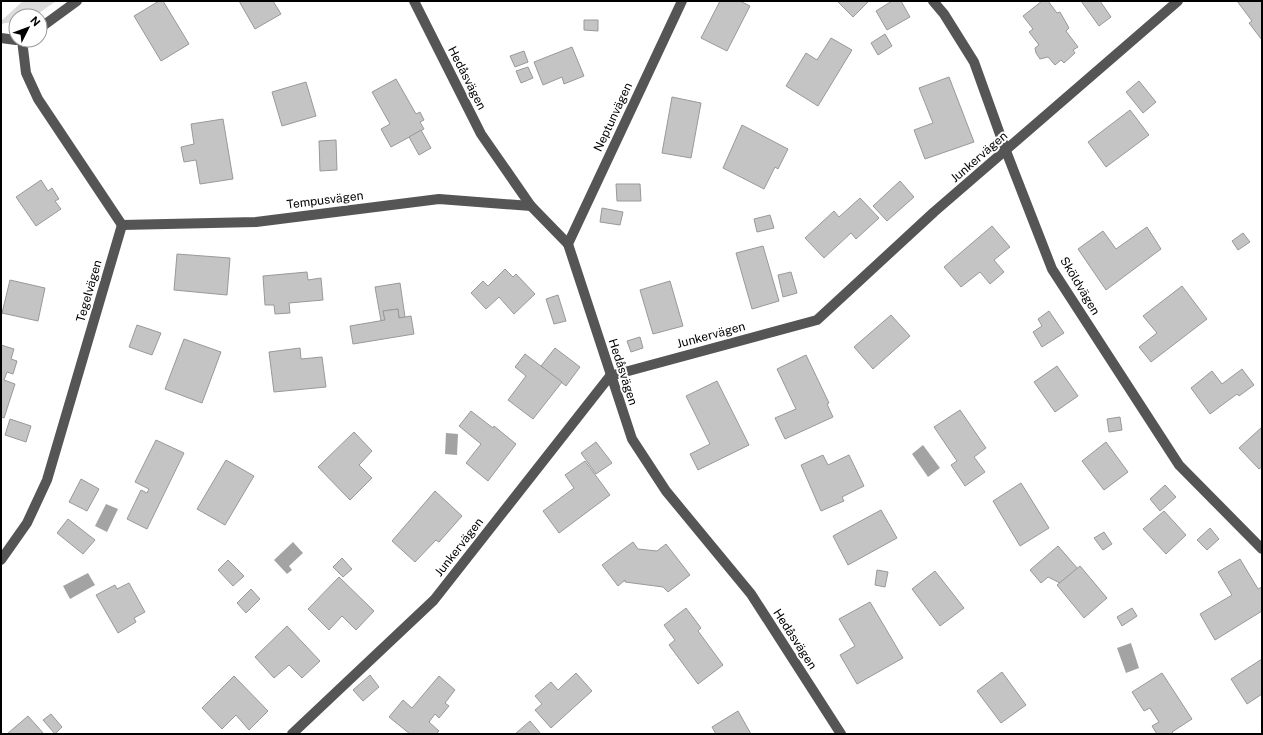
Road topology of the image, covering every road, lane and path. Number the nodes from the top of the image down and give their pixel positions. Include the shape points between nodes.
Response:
1 (76, 1) edge
2 (414, 1) edge
3 (682, 1) edge
4 (933, 1) edge
5 (1178, 1) edge
6 (48, 22) edge
7 (24, 48) edge
8 (1006, 151) junction
9 (531, 206) junction
10 (122, 224) junction
11 (568, 244) junction
12 (610, 376) junction
13 (1262, 549) edge
14 (1, 560) edge
15 (292, 734) edge
16 (841, 734) edge

1 - 6 street
2 - 9 street, Hedåsvägen via 481,134
3 - 11 street, Neptunvägen
4 - 8 street, Sköldvägen via 974,62
5 - 8 street, Junkervägen
7 - 10 street via 26,73 38,99
8 - 12 street, Junkervägen via 934,212 817,320
8 - 13 street, Sköldvägen via 1052,269 1060,282 1179,465
9 - 10 street, Tempusvägen via 439,199 256,222
9 - 11 street, Hedåsvägen
10 - 14 street, Tegelvägen via 47,480 27,523
11 - 12 street, Hedåsvägen
12 - 15 street, Junkervägen via 434,600
12 - 16 street, Hedåsvägen via 632,439 666,491 751,594

